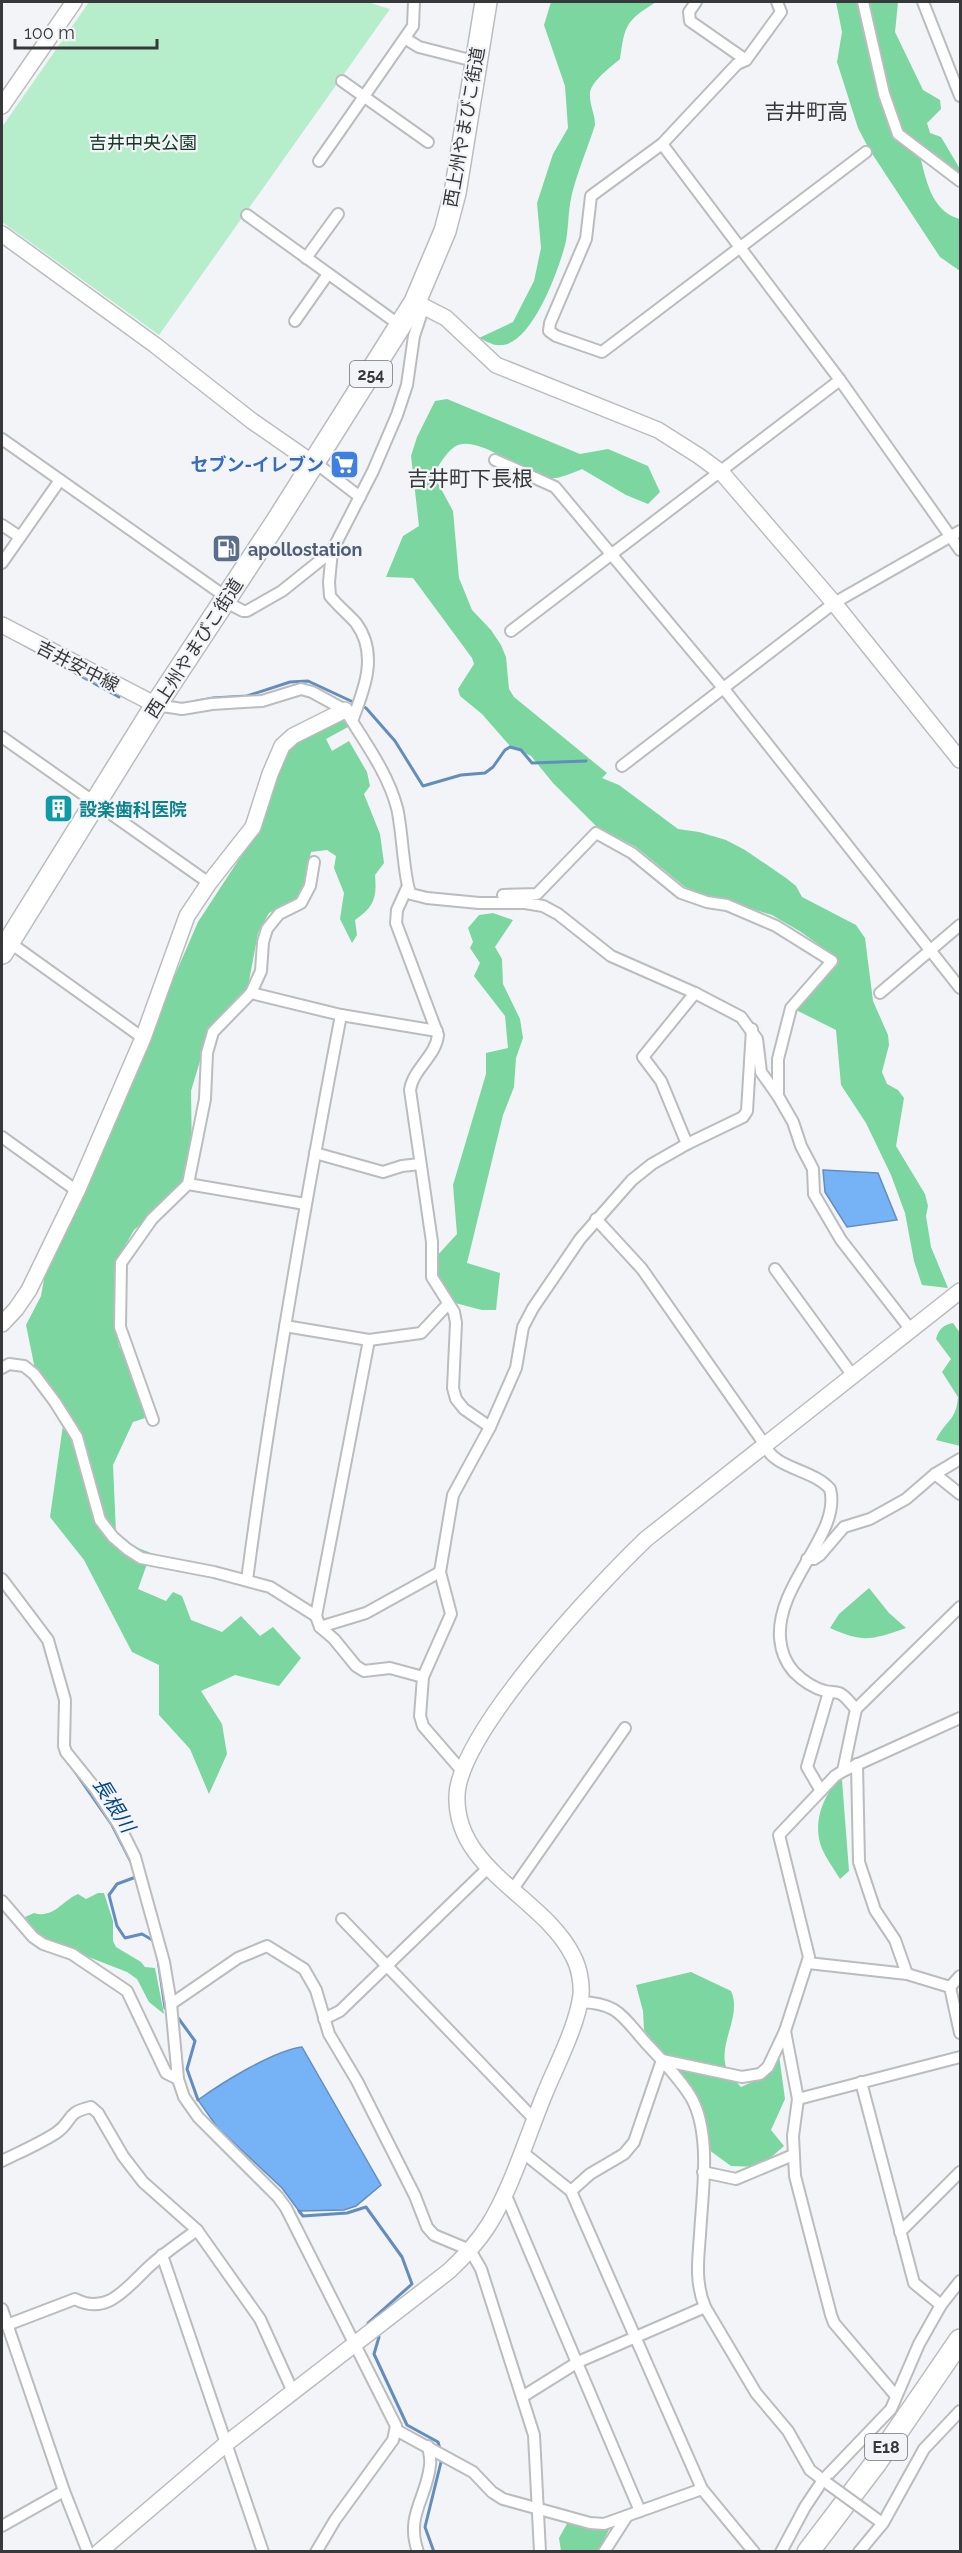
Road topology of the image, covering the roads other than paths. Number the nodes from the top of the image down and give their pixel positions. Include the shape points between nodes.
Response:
1 (74, 2) edge
2 (414, 2) edge
3 (486, 2) edge
4 (696, 2) edge
5 (777, 2) edge
6 (863, 2) edge
7 (923, 2) edge
8 (406, 39) junction
9 (746, 60) junction
10 (474, 61) junction
11 (342, 81) dead end
12 (960, 96) edge
13 (365, 97) junction
14 (2, 106) edge
15 (428, 142) dead end
16 (662, 144) junction
17 (866, 152) dead end
18 (319, 161) dead end
19 (960, 181) edge
20 (338, 214) dead end
21 (247, 215) dead end
22 (2, 234) edge
23 (741, 247) junction
24 (306, 258) junction
25 (328, 274) junction
26 (418, 307) junction
27 (295, 321) dead end
28 (401, 326) junction
29 (840, 380) junction
30 (2, 439) edge
31 (495, 460) dead end
32 (314, 464) junction
33 (719, 472) junction
34 (60, 480) junction
35 (360, 497) junction
36 (2, 525) edge
37 (956, 534) edge
38 (20, 537) junction
39 (960, 550) edge
40 (332, 551) junction
41 (610, 554) junction
42 (2, 563) edge
43 (225, 599) junction
44 (834, 603) junction
45 (2, 625) edge
46 (511, 631) dead end
47 (724, 689) junction
48 (156, 705) junction
49 (349, 716) junction
50 (2, 737) edge
51 (960, 760) edge
52 (622, 766) dead end
53 (96, 804) junction
54 (314, 862) dead end
55 (209, 883) junction
56 (407, 888) junction
57 (478, 903) junction
58 (960, 925) edge
59 (5, 947) edge
60 (930, 949) junction
61 (960, 988) edge
62 (251, 993) junction
63 (695, 993) junction
64 (880, 993) dead end
65 (341, 1015) junction
66 (752, 1029) junction
67 (437, 1031) junction
68 (143, 1038) junction
69 (778, 1096) junction
70 (2, 1137) edge
71 (687, 1144) junction
72 (315, 1153) junction
73 (420, 1164) junction
74 (188, 1184) junction
75 (77, 1191) junction
76 (305, 1204) junction
77 (597, 1219) junction
78 (775, 1269) dead end
79 (960, 1291) edge
80 (448, 1304) junction
81 (2, 1324) edge
82 (285, 1326) junction
83 (911, 1330) junction
84 (369, 1340) junction
85 (2, 1368) edge
86 (853, 1376) junction
87 (153, 1420) dead end
88 (489, 1427) junction
89 (765, 1445) junction
90 (960, 1459) edge
91 (935, 1474) junction
92 (960, 1494) edge
93 (807, 1559) junction
94 (440, 1572) junction
95 (2, 1579) edge
96 (247, 1580) junction
97 (960, 1607) edge
98 (318, 1622) junction
99 (423, 1677) junction
100 (829, 1692) junction
101 (856, 1709) junction
102 (960, 1718) edge
103 (625, 1728) dead end
104 (857, 1764) junction
105 (462, 1771) junction
106 (843, 1771) junction
107 (821, 1791) junction
108 (489, 1867) junction
109 (513, 1889) junction
110 (2, 1901) edge
111 (342, 1919) dead end
112 (808, 1963) junction
113 (387, 1966) junction
114 (907, 1974) junction
115 (960, 1976) edge
116 (950, 1987) junction
117 (580, 2002) junction
118 (171, 2004) junction
119 (324, 2019) junction
120 (785, 2031) junction
121 (960, 2033) edge
122 (960, 2057) edge
123 (662, 2060) junction
124 (178, 2079) junction
125 (861, 2082) junction
126 (798, 2099) junction
127 (534, 2119) junction
128 (521, 2151) junction
129 (793, 2155) junction
130 (2, 2161) edge
131 (703, 2172) junction
132 (960, 2172) edge
133 (570, 2191) junction
134 (504, 2192) junction
135 (197, 2230) junction
136 (900, 2232) junction
137 (470, 2250) junction
138 (162, 2255) junction
139 (960, 2280) edge
140 (941, 2306) junction
141 (705, 2307) junction
142 (2, 2309) edge
143 (7, 2325) junction
144 (634, 2336) junction
145 (960, 2340) edge
146 (353, 2344) junction
147 (578, 2362) junction
148 (960, 2366) edge
149 (292, 2392) junction
150 (896, 2396) junction
151 (522, 2397) junction
152 (960, 2410) edge
153 (396, 2430) junction
154 (227, 2444) junction
155 (431, 2448) junction
156 (825, 2482) junction
157 (702, 2489) junction
158 (64, 2491) junction
159 (539, 2510) junction
160 (640, 2511) junction
161 (627, 2516) junction
162 (881, 2521) junction
163 (2, 2526) edge
164 (88, 2552) edge
165 (99, 2552) edge
166 (263, 2552) edge
167 (316, 2552) edge
168 (418, 2552) edge
169 (540, 2552) edge
170 (604, 2552) edge
171 (754, 2552) edge
172 (781, 2552) edge
173 (808, 2552) edge
174 (825, 2552) edge
175 (859, 2552) edge

1 - 14 street
2 - 8 street via 413,26
3 - 10 highway, 西上州やまびこ街道 / 254
4 - 9 street via 689,12 690,21
5 - 9 street via 781,12
6 - 19 street via 884,93 898,134
7 - 12 street
8 - 10 street via 419,47
8 - 13 street
9 - 16 street via 737,64
10 - 26 highway, 西上州やまびこ街道 / 254 via 455,193
11 - 13 street
13 - 15 street
13 - 18 street
16 - 23 street
16 - 23 street via 591,196 586,239 549,331 602,352
17 - 23 street
20 - 24 street
21 - 24 street
22 - 32 street
23 - 29 street
24 - 25 street
25 - 27 street
25 - 28 street
26 - 28 highway, 西上州やまびこ街道 / 254
26 - 33 street via 446,318 496,365 658,430
26 - 35 street via 407,385
28 - 32 highway, 西上州やまびこ街道 / 254
29 - 33 street
29 - 37 street
30 - 34 street
31 - 41 street via 555,487
32 - 35 street
32 - 43 highway, 西上州やまびこ街道 / 254
33 - 41 street
33 - 44 street
34 - 38 street
34 - 43 street
35 - 40 street
36 - 38 street
37 - 39 street
37 - 44 street
38 - 42 street
40 - 43 street via 282,591 248,611
40 - 49 street via 330,596 358,628 368,659 364,688
41 - 46 street
41 - 47 street
43 - 48 highway, 西上州やまびこ街道 / 254
44 - 47 street
44 - 51 street
45 - 48 street, 吉井安中線
47 - 52 street
47 - 60 street
48 - 49 street via 182,709 262,701 301,689
48 - 53 highway, 西上州やまびこ街道 / 254
49 - 55 street via 301,731 282,746 253,827
49 - 56 street via 385,777 397,807
50 - 53 street
53 - 55 street
53 - 59 highway, 西上州やまびこ街道 / 254
54 - 62 street via 310,886 301,903 279,914 267,929 261,971
55 - 68 street via 179,933
56 - 57 street via 411,894 428,898
56 - 67 street via 396,923
57 - 63 street via 508,901 543,906 611,956
57 - 69 street via 494,895 537,894 596,833 632,853 681,893 727,905 776,926 832,961 791,1008 778,1059
58 - 60 street
59 - 68 street
60 - 61 street
60 - 64 street
62 - 65 street
62 - 74 street via 213,1032
63 - 66 street via 741,1017
63 - 71 street via 643,1056 661,1081
65 - 67 street
65 - 72 street
66 - 69 street via 761,1072
66 - 71 street via 747,1111 743,1117
67 - 73 street via 437,1044 411,1080
68 - 75 street
69 - 83 street via 813,1169 814,1194 841,1240
70 - 75 street
71 - 77 street via 632,1180
72 - 73 street via 383,1172
72 - 76 street
73 - 80 street via 432,1242 432,1277
74 - 76 street
74 - 87 street via 152,1219 121,1263 120,1327
75 - 81 street via 29,1290
76 - 82 street
77 - 88 street via 528,1317 516,1368
77 - 89 street via 642,1269
78 - 86 street
79 - 83 street
80 - 84 street via 421,1333
80 - 88 street via 456,1323 456,1399
82 - 84 street
82 - 96 street
83 - 86 street
84 - 98 street
85 - 96 street via 9,1364 24,1366 55,1402 77,1437 100,1520 113,1537 141,1558
86 - 89 street
88 - 94 street via 453,1495
89 - 93 street via 775,1459 804,1470 830,1489 830,1517
89 - 105 street via 646,1539 608,1576 511,1691 470,1751
90 - 91 street
91 - 92 street
91 - 93 street via 906,1499 870,1519 844,1527 820,1555
93 - 100 street via 784,1603 779,1622 781,1649 795,1672 809,1684
94 - 98 street via 366,1613
94 - 99 street via 451,1614
95 - 118 street via 48,1640 65,1700 66,1752 95,1788 135,1857 164,1962
96 - 98 street via 270,1587
97 - 101 street
98 - 99 street via 364,1671 390,1668
99 - 105 street via 423,1726
100 - 101 street via 841,1693
100 - 107 street via 807,1767
101 - 106 street
102 - 104 street
103 - 109 street
104 - 106 street
104 - 114 street via 858,1862 875,1910 895,1940
105 - 108 street via 457,1797 460,1822 471,1846
106 - 107 street
107 - 112 street via 779,1835
108 - 109 street
108 - 113 street
109 - 117 street via 566,1942 578,1967
110 - 124 street via 33,1937 72,1954 127,1991 166,2073
111 - 113 street
112 - 114 street
112 - 120 street
113 - 119 street via 340,2011
113 - 127 street
114 - 116 street
115 - 116 street
116 - 121 street
117 - 123 street via 601,2003 616,2010
117 - 127 street
118 - 119 street via 238,1958 267,1946 304,1969 316,1990
118 - 124 street
119 - 137 street via 415,2196 427,2227 435,2235
120 - 123 street via 768,2067 753,2076
120 - 126 street
122 - 125 street
123 - 131 street via 694,2102 701,2125
123 - 133 street via 634,2142 624,2154
124 - 146 street via 184,2097 198,2117 286,2208
125 - 126 street
125 - 136 street
126 - 129 street
127 - 128 street
128 - 133 street
128 - 134 street
129 - 131 street via 736,2179
129 - 150 street via 795,2176 834,2323
130 - 135 street via 65,2127 76,2110 91,2107 143,2182
131 - 141 street via 697,2270
132 - 136 street
133 - 144 street
134 - 137 street via 489,2225
134 - 147 street
135 - 138 street
135 - 149 street via 260,2319
136 - 140 street via 914,2283
137 - 146 street via 449,2271
137 - 151 street via 481,2269
138 - 143 street via 123,2294 108,2302 82,2303 75,2299
138 - 154 street
139 - 140 street
140 - 150 street
141 - 144 street
141 - 156 street via 756,2393 788,2431 810,2470
142 - 143 street
143 - 158 street
144 - 147 street
144 - 157 street
145 - 173 highway, E18
146 - 149 street
146 - 153 street
147 - 151 street
147 - 160 street
148 - 174 highway, E18
149 - 154 street
150 - 156 street via 883,2419
151 - 159 street via 534,2435
152 - 162 street via 924,2449
153 - 155 street
153 - 167 street
154 - 165 street
154 - 166 street
155 - 159 street via 473,2472 497,2496
155 - 168 street via 412,2535
156 - 162 street, bridge
156 - 172 street via 805,2507
157 - 160 street
157 - 171 street
158 - 163 street
158 - 164 street
159 - 161 street via 604,2524
159 - 169 street
160 - 161 street
161 - 170 street
162 - 175 street

